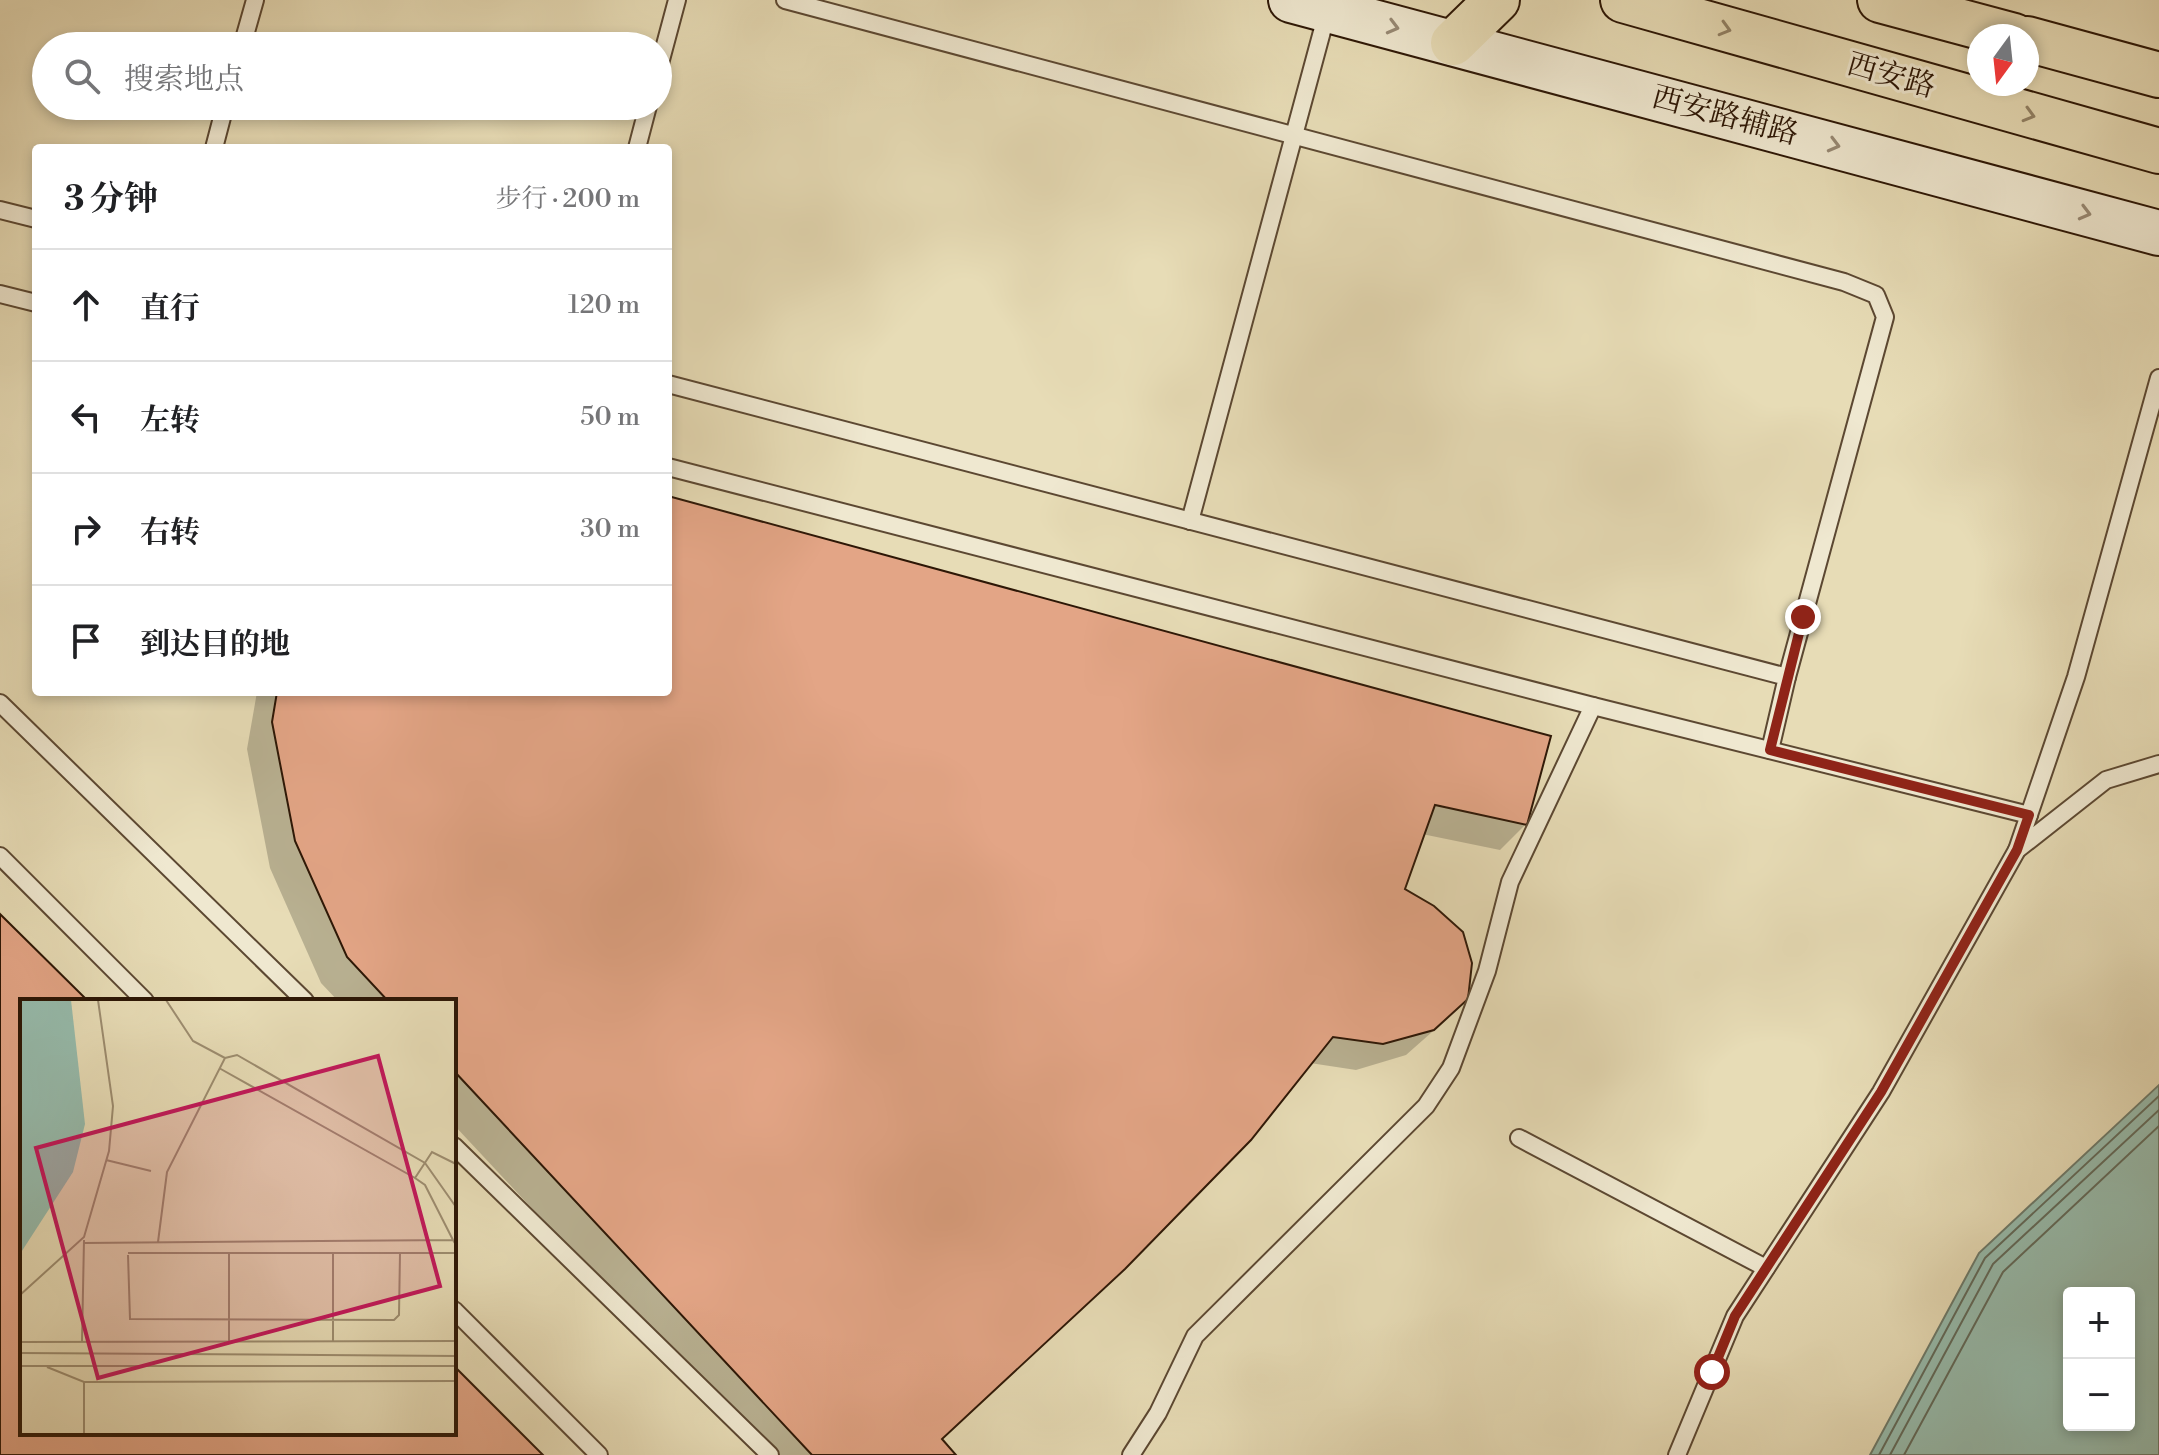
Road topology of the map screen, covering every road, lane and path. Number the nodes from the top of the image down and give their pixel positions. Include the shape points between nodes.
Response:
1 (255, 0) edge
2 (677, 0) edge
3 (785, 0) edge
4 (1497, 0) edge
5 (1623, 0) edge
6 (1880, 0) edge
7 (1309, 5) edge
8 (1969, 24) edge
9 (246, 32) edge
10 (668, 32) edge
11 (2039, 42) edge
12 (1453, 43) junction
13 (2159, 75) edge
14 (221, 120) edge
15 (644, 120) edge
16 (1294, 136) junction
17 (215, 144) edge
18 (638, 144) edge
19 (2159, 151) edge
20 (0, 210) edge
21 (32, 218) edge
22 (2159, 233) edge
23 (0, 294) edge
24 (32, 302) edge
25 (2159, 378) edge
26 (672, 385) edge
27 (672, 468) edge
28 (1190, 521) junction
29 (1787, 677) junction
30 (0, 703) edge
31 (1593, 706) junction
32 (1770, 750) junction
33 (2159, 764) edge
34 (2029, 815) junction
35 (2017, 850) junction
36 (0, 856) edge
37 (143, 999) edge
38 (303, 999) edge
39 (1519, 1138) dead end
40 (456, 1148) edge
41 (1766, 1268) junction
42 (456, 1312) edge
43 (599, 1455) edge
44 (770, 1455) edge
45 (1131, 1455) edge
46 (1677, 1455) edge

1 - 9 lane
2 - 10 lane
3 - 16 lane
4 - 12 main road
5 -> 19 main road, 西安路
6 - 8 main road
7 -> 12 street, 西安路辅路
7 - 16 lane
11 - 13 main road
12 -> 22 street, 西安路辅路
14 - 17 lane
15 - 18 lane
16 - 28 lane
16 - 29 lane via 1844,282 1876,295 1885,317
20 - 21 lane
23 - 24 lane
25 - 34 lane via 2076,677
26 - 28 lane
27 - 31 lane
28 - 29 lane
29 - 32 lane
30 - 38 lane
31 - 32 lane
31 - 45 lane via 1510,882 1487,971 1451,1068 1426,1106 1195,1336
32 - 34 lane
33 - 35 lane via 2106,780
34 - 35 lane
35 - 41 lane via 1881,1092
36 - 37 lane
39 - 41 lane
40 - 44 lane
41 - 46 lane via 1735,1316
42 - 43 lane

